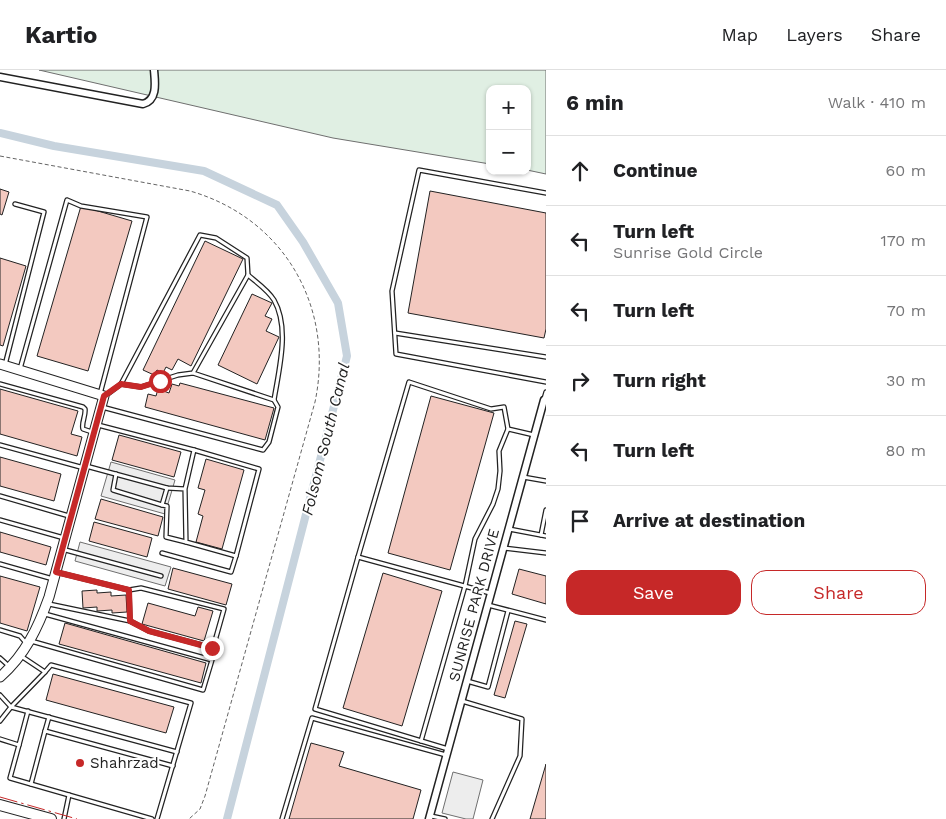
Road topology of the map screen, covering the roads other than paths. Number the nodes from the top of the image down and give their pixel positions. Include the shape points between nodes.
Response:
1 (154, 70) edge
2 (0, 77) edge
3 (546, 193) edge
4 (15, 204) dead end
5 (248, 275) junction
6 (395, 334) junction
7 (546, 357) edge
8 (2, 365) edge
9 (20, 370) junction
10 (193, 373) junction
11 (546, 382) edge
12 (0, 384) edge
13 (121, 384) junction
14 (546, 392) edge
15 (102, 395) junction
16 (274, 400) junction
17 (545, 400) edge
18 (101, 406) junction
19 (95, 429) junction
20 (508, 429) junction
21 (534, 435) junction
22 (0, 445) edge
23 (194, 450) junction
24 (84, 467) junction
25 (116, 474) junction
26 (523, 477) junction
27 (546, 482) edge
28 (167, 488) junction
29 (185, 489) junction
30 (0, 496) edge
31 (162, 505) junction
32 (546, 510) edge
33 (71, 516) junction
34 (0, 520) edge
35 (508, 529) junction
36 (541, 535) junction
37 (546, 536) edge
38 (65, 538) junction
39 (186, 542) junction
40 (503, 548) junction
41 (62, 549) junction
42 (162, 553) dead end
43 (546, 553) edge
44 (236, 556) junction
45 (358, 557) junction
46 (0, 564) edge
47 (54, 575) junction
48 (160, 576) dead end
49 (464, 586) junction
50 (129, 590) junction
51 (491, 593) junction
52 (46, 604) junction
53 (488, 605) junction
54 (508, 611) junction
55 (43, 613) junction
56 (546, 620) edge
57 (130, 621) junction
58 (0, 630) edge
59 (29, 643) junction
60 (21, 656) junction
61 (0, 658) edge
62 (11, 667) junction
63 (45, 672) junction
64 (0, 677) edge
65 (466, 681) junction
66 (0, 695) edge
67 (461, 701) junction
68 (11, 707) junction
69 (28, 711) junction
70 (49, 717) junction
71 (0, 721) edge
72 (45, 730) junction
73 (0, 739) edge
74 (421, 741) junction
75 (19, 744) junction
76 (177, 752) junction
77 (447, 752) junction
78 (172, 766) junction
79 (31, 784) junction
80 (69, 795) junction
81 (0, 805) edge
82 (430, 817) edge
83 (52, 819) edge
84 (64, 819) edge
85 (152, 819) edge
86 (157, 819) edge
87 (282, 819) edge
88 (445, 819) edge
89 (492, 819) edge

1 - 2 street via 152,98 143,104
3 - 6 lane via 419,170 392,291
4 - 8 lane via 44,212
5 - 10 lane
5 - 13 lane via 247,258 216,238 200,235
5 - 16 lane via 273,299 281,323 283,347
6 - 7 lane
6 - 11 lane via 396,354
8 - 9 street
9 - 15 street
9 - 15 lane via 66,200 81,206 147,217
10 - 13 lane via 141,387
10 - 16 lane
12 - 19 lane via 83,407 86,413 83,429
13 - 15 lane
14 - 17 lane
15 - 18 street
16 - 18 lane via 278,407 269,442 263,450
17 - 21 street, SUNRISE PARK DRIVE
18 - 19 street
19 - 23 lane
19 - 24 street
20 - 21 lane
20 - 45 lane via 504,407 491,409 409,382
20 - 49 lane via 499,450 498,489 475,539
21 - 26 street, SUNRISE PARK DRIVE
22 - 24 lane
23 - 29 lane
23 - 44 lane via 259,469
24 - 25 lane
24 - 33 street
25 - 28 lane
25 - 31 lane via 113,490
26 - 27 lane
26 - 35 street, SUNRISE PARK DRIVE
28 - 29 lane
28 - 31 lane
29 - 39 lane
30 - 33 lane
31 - 39 lane via 167,506 166,537
32 - 36 lane
33 - 38 street
34 - 38 lane
35 - 36 lane
35 - 40 street, SUNRISE PARK DRIVE
36 - 37 lane
38 - 41 street
39 - 44 lane
40 - 43 lane
40 - 51 street, SUNRISE PARK DRIVE
41 - 47 street
41 - 48 lane
42 - 44 lane via 231,572
45 - 49 lane
45 - 74 lane via 315,709
46 - 47 lane
47 - 50 lane
47 - 52 street
49 - 51 lane
49 - 74 lane
50 - 57 lane
50 - 57 lane via 141,588 224,609 212,648 149,631
51 - 53 street, SUNRISE PARK DRIVE
52 - 55 street
52 - 57 lane
53 - 54 lane
53 - 65 street, SUNRISE PARK DRIVE
54 - 56 lane
54 - 65 lane via 488,687
55 - 59 street
55 - 59 lane via 212,660 204,690
58 - 59 lane via 20,636
59 - 60 street
60 - 62 street
60 - 63 lane
61 - 62 lane
62 - 64 street
63 - 68 lane
63 - 76 lane via 51,665 191,702
65 - 67 street, SUNRISE PARK DRIVE
66 - 68 lane
67 - 77 street, SUNRISE PARK DRIVE
67 - 89 lane via 522,718 520,756
68 - 69 lane
68 - 71 lane
69 - 70 lane
69 - 75 lane
70 - 72 lane
70 - 76 lane
72 - 78 lane
72 - 79 lane
73 - 75 lane
74 - 77 lane
75 - 79 lane via 10,778
76 - 78 lane
77 - 82 street, SUNRISE PARK DRIVE
77 - 87 lane via 312,718
78 - 86 lane
79 - 80 lane
80 - 84 lane
80 - 85 lane
81 - 83 main road
82 - 88 lane

